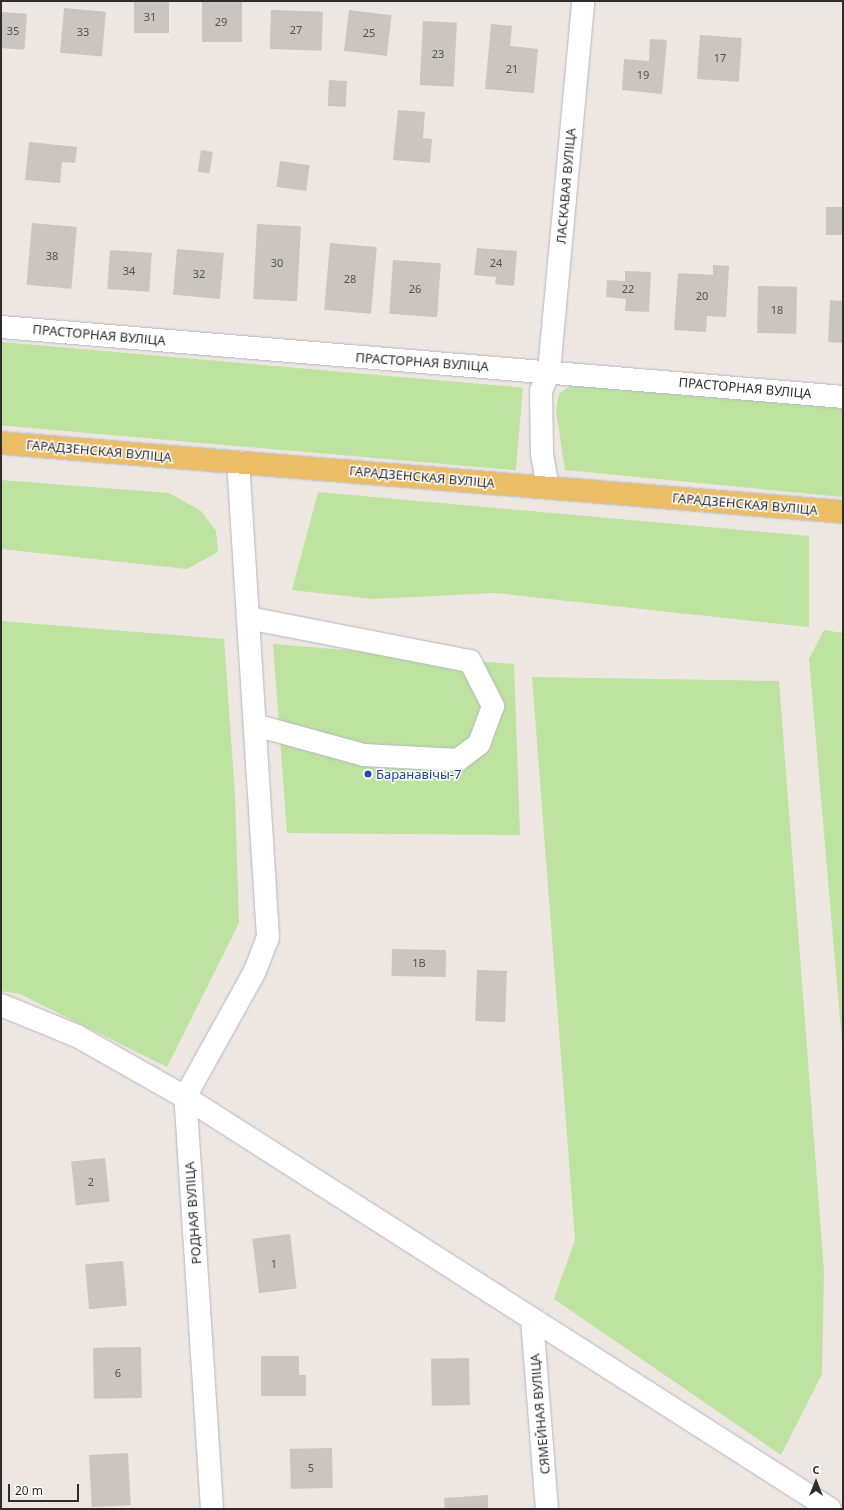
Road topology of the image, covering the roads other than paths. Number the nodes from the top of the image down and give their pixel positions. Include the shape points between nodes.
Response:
1 (583, 1) edge
2 (1, 327) edge
3 (549, 370) junction
4 (843, 397) edge
5 (1, 442) edge
6 (238, 462) junction
7 (548, 488) junction
8 (843, 512) edge
9 (248, 618) junction
10 (255, 725) junction
11 (1, 1006) edge
12 (185, 1097) junction
13 (532, 1319) junction
14 (212, 1509) edge
15 (547, 1509) edge
16 (830, 1509) edge

1 - 3 street, ЛАСКАВАЯ ВУЛІЦА
2 - 3 street, ПРАСТОРНАЯ ВУЛІЦА via 289,352
3 - 4 street, ПРАСТОРНАЯ ВУЛІЦА
3 - 7 street, ЛАСКАВАЯ ВУЛІЦА via 542,391 542,453
5 - 6 main road, ГАРАДЗЕНСКАЯ ВУЛІЦА
6 - 7 main road, ГАРАДЗЕНСКАЯ ВУЛІЦА
6 - 9 street
7 - 8 main road, ГАРАДЗЕНСКАЯ ВУЛІЦА
9 - 10 street
9 - 10 street via 470,661 493,706 479,744 458,760 364,755
10 - 12 street via 268,937 255,970
11 - 12 street via 77,1036
12 - 13 street
12 - 14 street, РОДНАЯ ВУЛІЦА
13 - 15 street, СЯМЕЙНАЯ ВУЛІЦА
13 - 16 street

